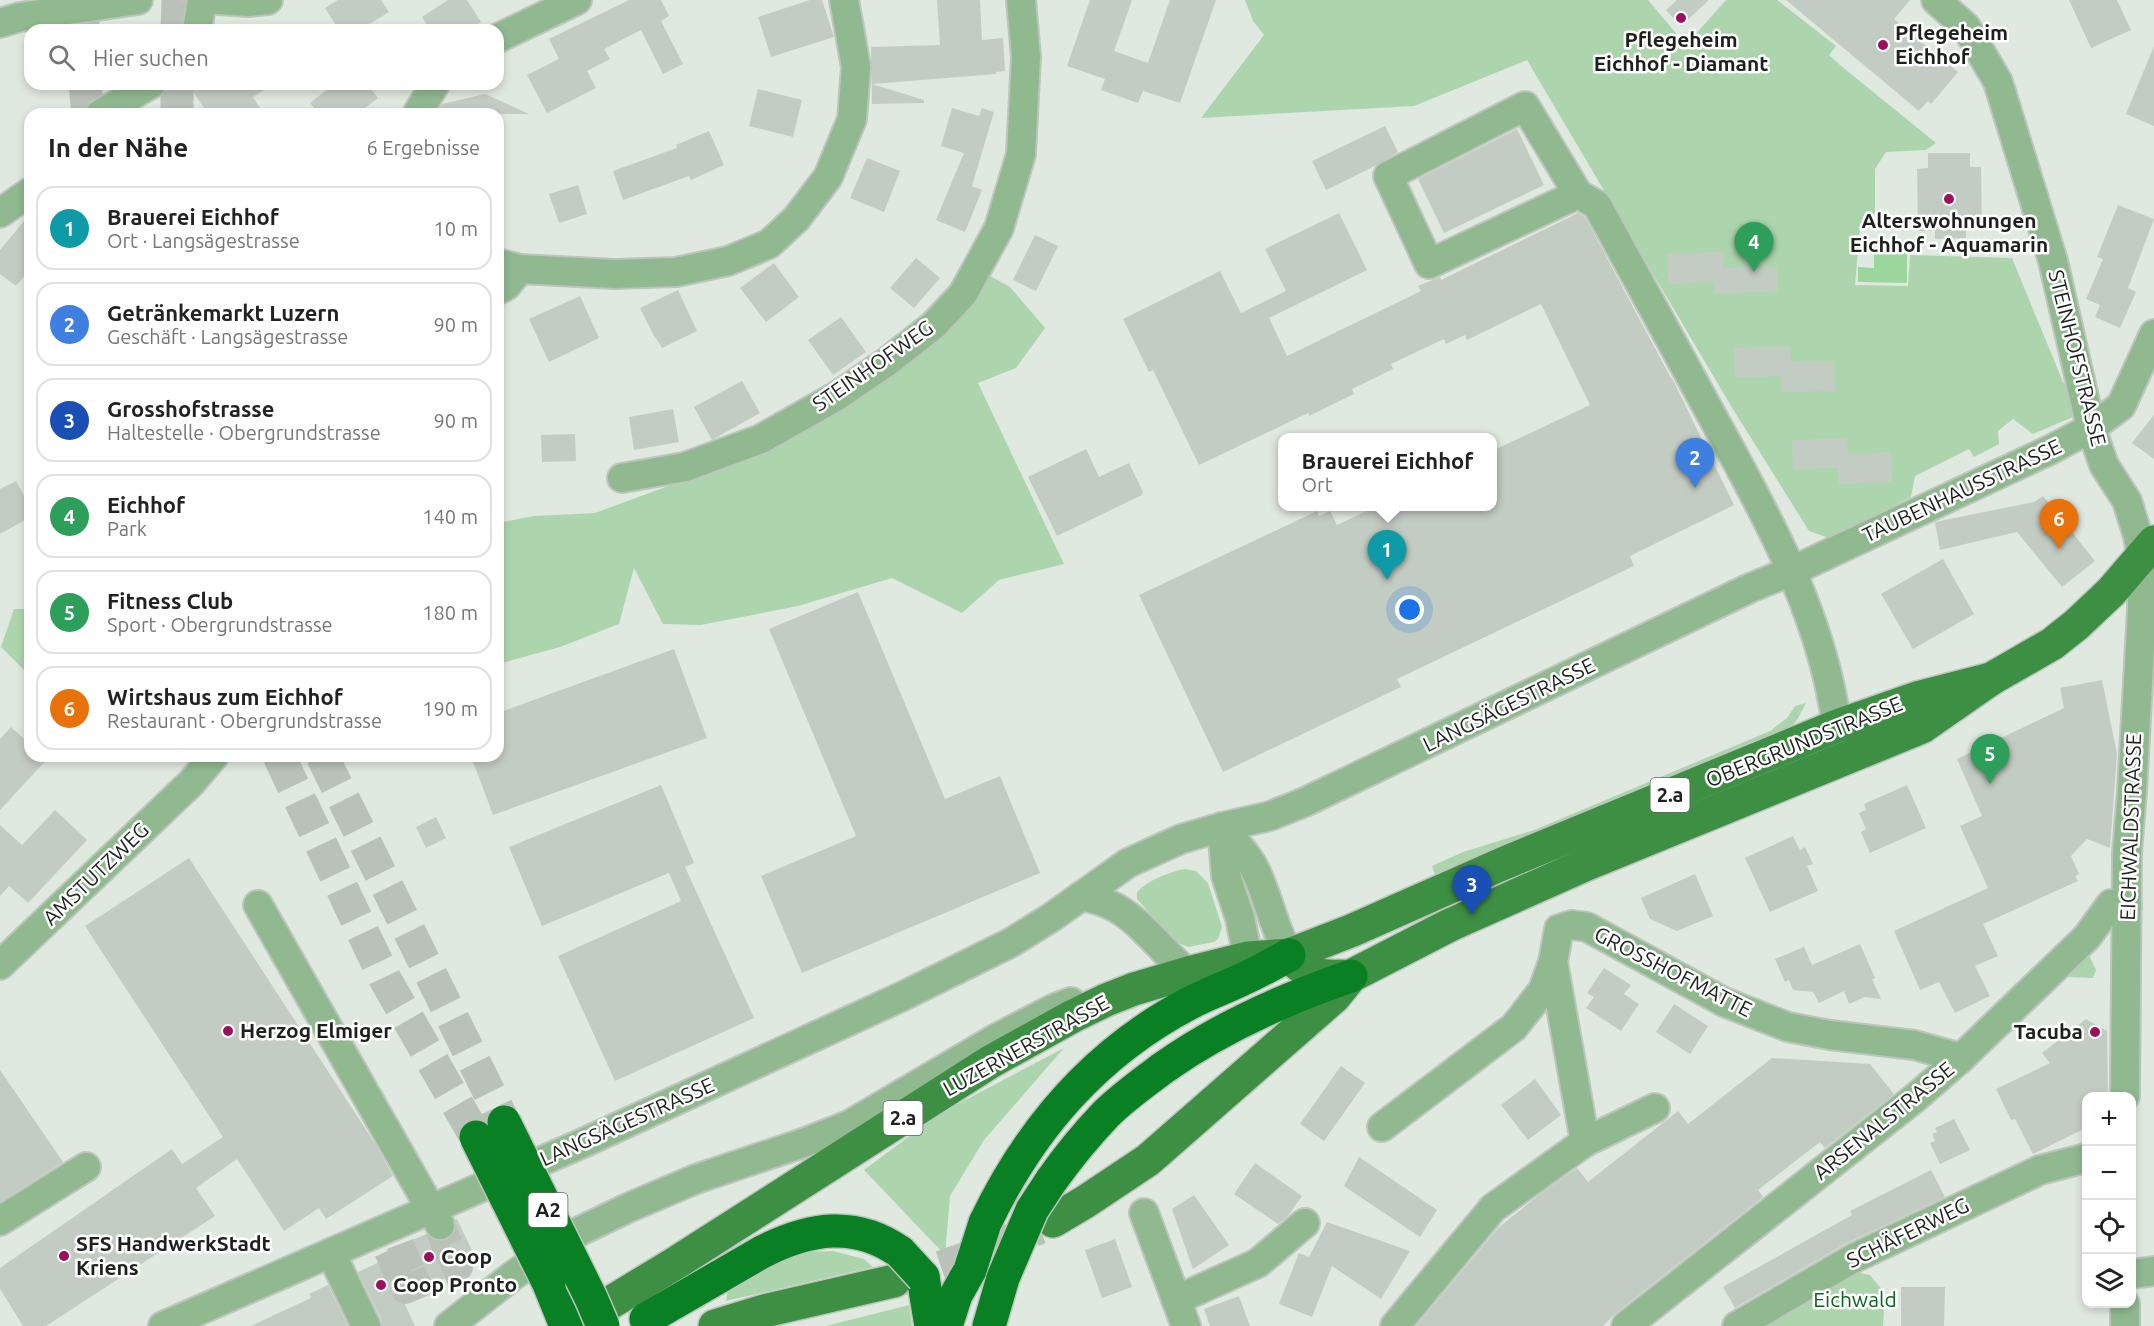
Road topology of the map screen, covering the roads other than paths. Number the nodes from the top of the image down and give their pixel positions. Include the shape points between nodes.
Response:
1 (138, 0) edge
2 (202, 0) edge
3 (218, 0) edge
4 (268, 0) edge
5 (577, 0) edge
6 (844, 0) edge
7 (1021, 0) edge
8 (1936, 0) edge
9 (0, 23) edge
10 (198, 24) edge
11 (504, 35) edge
12 (141, 90) edge
13 (431, 90) edge
14 (110, 108) edge
15 (421, 108) edge
16 (1578, 194) junction
17 (24, 196) edge
18 (0, 213) edge
19 (509, 266) edge
20 (504, 287) edge
21 (2154, 334) edge
22 (2091, 428) junction
23 (622, 478) dead end
24 (2148, 549) edge
25 (1792, 571) junction
26 (2147, 650) edge
27 (1991, 679) junction
28 (1837, 726) junction
29 (209, 762) edge
30 (1824, 766) junction
31 (2143, 791) edge
32 (1222, 827) junction
33 (1081, 896) junction
34 (258, 905) dead end
35 (2127, 906) junction
36 (1289, 955) junction
37 (1553, 962) junction
38 (0, 965) edge
39 (1245, 969) junction
40 (1188, 973) junction
41 (1351, 976) junction
42 (1134, 989) junction
43 (1961, 1058) junction
44 (2125, 1092) edge
45 (1654, 1108) dead end
46 (504, 1122) tunnel mouth
47 (1382, 1127) dead end
48 (476, 1137) tunnel mouth
49 (1585, 1142) junction
50 (2082, 1159) edge
51 (87, 1167) dead end
52 (1144, 1213) dead end
53 (436, 1218) junction
54 (0, 1221) edge
55 (1053, 1221) tunnel mouth
56 (1305, 1223) dead end
57 (331, 1253) junction
58 (2154, 1270) edge
59 (2136, 1273) edge
60 (549, 1284) junction
61 (938, 1298) edge
62 (2125, 1308) edge
63 (597, 1312) edge
64 (1181, 1313) edge
65 (645, 1319) dead end
66 (163, 1326) edge
67 (366, 1326) edge
68 (449, 1326) edge
69 (554, 1326) edge
70 (566, 1326) edge
71 (572, 1326) edge
72 (609, 1326) edge
73 (715, 1326) edge
74 (989, 1326) edge
75 (1395, 1326) edge
76 (1626, 1326) edge
77 (1737, 1326) edge
78 (2125, 1326) edge

1 - 9 street
2 - 10 street
3 - 4 street
5 - 11 street
6 - 19 street via 856,67 852,120 828,177 796,219 769,244 728,261 676,272 615,274
7 - 23 street, STEINHOFWEG via 1026,57 1021,154 999,228 963,294 934,325 887,362 762,439 685,467
8 - 22 street, STEINHOFSTRASSE via 1966,27 1998,81 2053,261
12 - 14 street
13 - 15 street
16 - 16 street via 1429,264 1388,176 1525,106
16 - 25 street via 1598,205
17 - 18 street
19 - 20 street
21 - 22 street, TAUBENHAUSSTRASSE via 2121,406
22 - 24 street, STEINHOFSTRASSE via 2103,465 2127,501 2138,536
22 - 25 street, TAUBENHAUSSTRASSE
24 - 26 street, EICHWALDSTRASSE
24 - 27 main road, OBERGRUNDSTRASSE / 2.a via 2076,625 2052,644
25 - 28 street via 1822,656
25 - 32 street, LANGSÄGESTRASSE via 1305,802 1270,816
26 - 31 street, EICHWALDSTRASSE
27 - 28 main road, OBERGRUNDSTRASSE / 2.a via 1917,698
27 - 30 main road, OBERGRUNDSTRASSE / 2.a via 1922,727
28 - 30 street via 1835,745
28 - 36 main road, OBERGRUNDSTRASSE / 2.a
29 - 38 street, AMSTUTZWEG
30 - 41 main road, OBERGRUNDSTRASSE / 2.a via 1576,868 1450,925
31 - 35 street, EICHWALDSTRASSE via 2127,853
32 - 33 street, LANGSÄGESTRASSE via 1181,839 1128,863
32 - 36 street via 1257,873
32 - 39 street via 1226,876 1240,918
33 - 40 street via 1126,914
33 - 53 street, LANGSÄGESTRASSE via 1026,933 903,996 583,1143
34 - 53 street
35 - 43 street, ARSENALSTRASSE via 2111,904 2087,937
35 - 44 street, EICHWALDSTRASSE
36 - 39 highway
36 - 41 main road via 1304,970 1315,974
37 - 43 street, GROSSHOFMATTE via 1559,929 1572,925 1587,927 1724,1002 1788,1027 1914,1045
37 - 47 street, GROSSHOFMATTE via 1544,990 1514,1027
37 - 49 street, GROSSHOFMATTE
39 - 40 main road, LUZERNERSTRASSE / 2.a
39 - 61 highway, bridge via 1131,1040 1047,1119
40 - 42 main road, LUZERNERSTRASSE / 2.a
41 - 55 main road, 2.a via 1334,997 1148,1160
41 - 74 highway, bridge via 1296,995 1230,1026 1140,1084 1108,1112 1077,1145 1032,1210 1003,1278
42 - 68 street via 1080,998 1053,1009 849,1125 696,1179 580,1231 515,1274
42 - 71 main road, LUZERNERSTRASSE / 2.a via 1073,1016 990,1062 680,1262
43 - 76 street, ARSENALSTRASSE
45 - 49 street
46 - 63 highway, A2, bridge
48 - 60 highway, A2, bridge
49 - 75 street via 1493,1208
50 - 77 street, SCHÄFERWEG via 2040,1170 1854,1258
51 - 54 street
52 - 64 street
53 - 57 street, LANGSÄGESTRASSE via 383,1242
56 - 64 street via 1258,1263
57 - 66 street, LANGSÄGESTRASSE
57 - 67 street
58 - 59 street
60 - 69 highway
60 - 70 highway, A2
61 - 65 highway via 886,1242 868,1234 834,1230 780,1243
61 - 73 main road via 764,1311
62 - 78 street
63 - 72 highway, bridge

